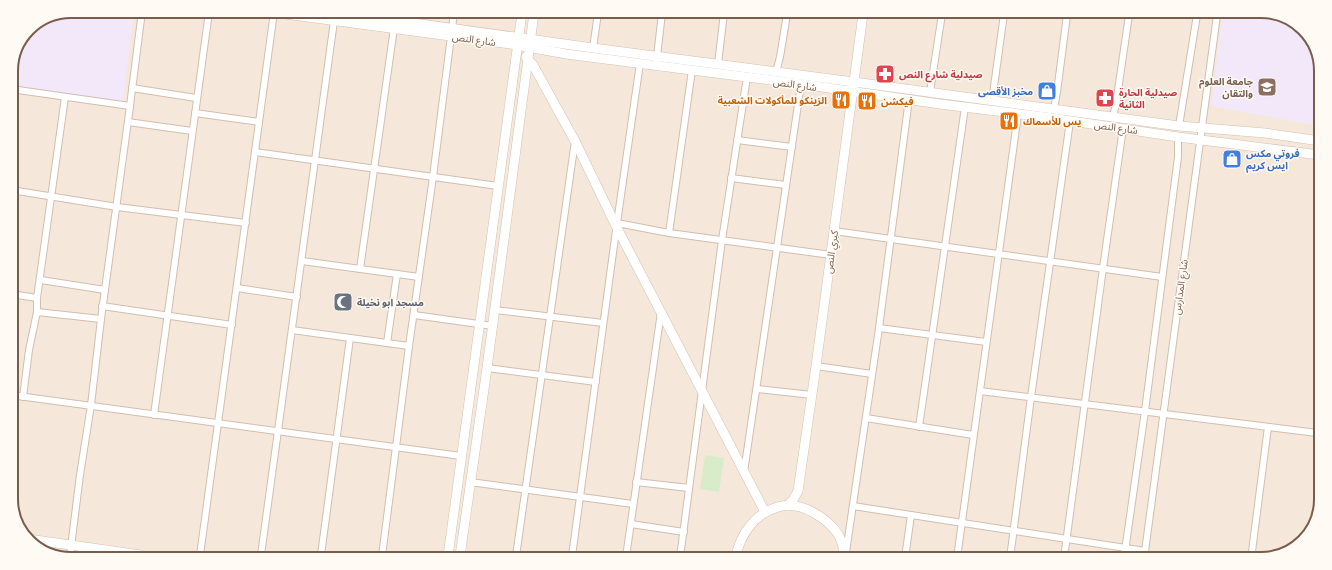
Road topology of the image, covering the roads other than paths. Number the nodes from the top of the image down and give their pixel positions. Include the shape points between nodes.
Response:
1 (141, 18) edge
2 (208, 18) edge
3 (271, 18) edge
4 (335, 18) edge
5 (364, 18) edge
6 (453, 18) edge
7 (521, 18) edge
8 (533, 18) edge
9 (597, 18) edge
10 (661, 18) edge
11 (723, 18) edge
12 (786, 18) edge
13 (862, 18) edge
14 (941, 18) edge
15 (1003, 18) edge
16 (1067, 18) edge
17 (1129, 18) edge
18 (1197, 18) edge
19 (1217, 18) edge
20 (394, 20) edge
21 (452, 32) junction
22 (530, 43) junction
23 (517, 45) junction
24 (593, 48) junction
25 (528, 59) junction
26 (656, 61) junction
27 (640, 63) junction
28 (718, 64) junction
29 (692, 70) junction
30 (776, 72) junction
31 (747, 77) junction
32 (854, 82) junction
33 (801, 84) junction
34 (132, 88) junction
35 (18, 90) edge
36 (854, 92) junction
37 (930, 92) junction
38 (65, 97) junction
39 (196, 98) junction
40 (909, 99) junction
41 (992, 101) junction
42 (130, 106) junction
43 (965, 107) junction
44 (1054, 109) junction
45 (195, 113) junction
46 (1018, 114) junction
47 (1113, 117) junction
48 (1070, 121) junction
49 (128, 122) junction
50 (259, 122) junction
51 (1179, 126) junction
52 (1123, 128) junction
53 (1202, 128) junction
54 (192, 131) junction
55 (1178, 137) junction
56 (1200, 139) junction
57 (737, 140) junction
58 (1314, 140) edge
59 (575, 141) junction
60 (792, 147) junction
61 (255, 152) junction
62 (1314, 154) edge
63 (315, 160) junction
64 (374, 169) junction
65 (433, 177) junction
66 (732, 178) junction
67 (786, 185) junction
68 (498, 186) junction
69 (18, 191) edge
70 (51, 196) junction
71 (117, 207) junction
72 (181, 215) junction
73 (246, 223) junction
74 (617, 225) junction
75 (834, 231) junction
76 (669, 233) junction
77 (891, 239) junction
78 (722, 240) junction
79 (945, 246) junction
80 (777, 248) junction
81 (998, 254) junction
82 (831, 255) junction
83 (302, 261) junction
84 (1050, 262) junction
85 (1103, 268) junction
86 (360, 269) junction
87 (397, 274) junction
88 (419, 277) junction
89 (1162, 277) junction
90 (40, 280) junction
91 (237, 288) junction
92 (105, 290) junction
93 (18, 295) edge
94 (297, 297) junction
95 (37, 298) junction
96 (102, 306) junction
97 (495, 310) junction
98 (37, 312) junction
99 (661, 312) junction
100 (169, 315) junction
101 (414, 315) junction
102 (549, 316) junction
103 (101, 319) junction
104 (603, 322) junction
105 (480, 324) junction
106 (232, 325) junction
107 (493, 326) junction
108 (879, 328) junction
109 (292, 330) junction
110 (932, 335) junction
111 (350, 338) junction
112 (986, 342) junction
113 (387, 343) junction
114 (409, 346) junction
115 (816, 366) junction
116 (487, 368) junction
117 (872, 374) junction
118 (541, 375) junction
119 (596, 382) junction
120 (757, 389) junction
121 (702, 390) junction
122 (980, 391) junction
123 (812, 395) junction
124 (18, 396) edge
125 (23, 397) junction
126 (1031, 397) junction
127 (1086, 404) junction
128 (91, 405) junction
129 (1144, 411) junction
130 (1164, 414) junction
131 (154, 415) junction
132 (866, 418) junction
133 (218, 423) junction
134 (919, 426) junction
135 (1268, 427) junction
136 (278, 431) junction
137 (1314, 433) edge
138 (973, 435) junction
139 (337, 440) junction
140 (397, 448) junction
141 (461, 456) junction
142 (744, 472) junction
143 (470, 482) junction
144 (636, 482) junction
145 (689, 488) junction
146 (526, 490) junction
147 (798, 491) junction
148 (580, 497) junction
149 (633, 504) junction
150 (787, 506) junction
151 (853, 506) junction
152 (806, 509) junction
153 (764, 512) junction
154 (911, 515) junction
155 (962, 523) junction
156 (631, 524) junction
157 (1014, 531) junction
158 (684, 532) junction
159 (1066, 539) junction
160 (41, 542) edge
161 (1125, 548) junction
162 (71, 550) edge
163 (1145, 551) joint
164 (99, 552) edge
165 (200, 552) edge
166 (261, 552) edge
167 (322, 552) edge
168 (383, 552) edge
169 (449, 552) edge
170 (461, 552) edge
171 (517, 552) edge
172 (573, 552) edge
173 (627, 552) edge
174 (681, 552) edge
175 (737, 552) edge
176 (844, 552) edge
177 (846, 552) edge
178 (906, 552) edge
179 (958, 552) edge
180 (1011, 552) edge
181 (1065, 552) edge
182 (1125, 552) edge
183 (1252, 552) edge

1 - 34 street
2 - 39 street
3 - 50 street
4 - 63 street
5 - 20 street, شارع النص
6 - 21 street
7 - 23 street
8 - 22 street
9 - 24 street
10 - 26 street
11 - 28 street
12 - 30 street
13 - 32 street, كبري النص
14 - 37 street
15 - 41 street
16 - 44 street
17 - 47 street
18 - 51 street
19 - 53 street, شارع المدارس
20 - 21 street, شارع النص
20 - 64 street
21 - 23 street, شارع النص
21 - 65 street
22 - 23 street, شارع النص
22 - 24 street, شارع النص
22 - 25 street
22 - 27 street, شارع النص via 566,54
23 - 25 street
23 - 68 street
24 - 26 street, شارع النص
25 - 59 street
25 - 97 street
26 - 27 street, شارع النص
26 - 28 street, شارع النص
26 - 29 street, شارع النص
27 - 74 street
28 - 30 street, شارع النص
29 - 31 street, شارع النص
29 - 76 street
30 - 32 street, شارع النص
31 - 33 street, شارع النص
31 - 57 street
32 - 36 street, كبري النص
32 - 37 street, شارع النص
33 - 36 street, شارع النص
33 - 60 street
34 - 39 street
34 - 42 street
35 - 38 street
36 - 40 street, شارع النص
36 - 75 street, كبري النص
37 - 41 street, شارع النص
38 - 42 street
38 - 70 street
39 - 45 street
40 - 43 street, شارع النص
40 - 77 street
41 - 44 street, شارع النص
42 - 49 street
43 - 46 street, شارع النص
43 - 79 street
44 - 47 street, شارع النص
45 - 50 street
45 - 54 street
46 - 48 street, شارع النص
46 - 81 street
47 - 51 street, شارع النص
48 - 52 street, شارع النص
48 - 84 street
49 - 54 street
49 - 71 street
50 - 61 street
51 - 53 street, شارع النص
52 - 55 street, شارع النص
52 - 85 street
53 - 56 street, شارع المدارس
53 - 58 street, شارع النص
54 - 72 street
55 - 56 street, شارع النص
55 - 89 street, شارع المدارس via 1178,157
56 - 62 street, شارع النص
56 - 130 street, شارع المدارس
57 - 60 street
57 - 66 street
59 - 74 street
59 - 102 street
60 - 67 street
61 - 63 street
61 - 73 street
63 - 64 street
63 - 83 street
64 - 65 street
64 - 86 street
65 - 68 street
65 - 88 street
66 - 67 street
66 - 78 street
67 - 80 street
68 - 105 street
69 - 70 street
70 - 71 street
70 - 90 street
71 - 72 street
71 - 92 street
72 - 73 street
72 - 100 street
73 - 91 street
74 - 76 street
74 - 99 street
74 - 104 street
75 - 77 street
75 - 82 street, كبري النص
76 - 78 street
77 - 79 street
77 - 108 street
78 - 80 street
78 - 121 street
79 - 81 street
79 - 110 street
80 - 82 street
80 - 120 street
81 - 84 street
81 - 112 street
82 - 115 street, كبري النص
83 - 86 street
83 - 94 street
84 - 85 street
84 - 126 street
85 - 89 street
85 - 127 street
86 - 87 street
87 - 88 street
87 - 113 street
88 - 101 street
89 - 129 street, شارع المدارس
90 - 92 street
90 - 95 street
91 - 94 street
91 - 106 street
92 - 96 street
93 - 95 street
94 - 109 street
95 - 98 street
96 - 100 street
96 - 103 street
97 - 102 street
97 - 107 street
98 - 103 street
98 - 125 street
99 - 121 street
99 - 144 street
100 - 106 street
100 - 131 street
101 - 105 street
101 - 114 street
102 - 104 street
102 - 118 street
103 - 128 street
104 - 119 street
105 - 107 street
105 - 141 street
106 - 133 street
107 - 116 street
108 - 110 street
108 - 117 street
109 - 111 street
109 - 136 street
110 - 112 street
110 - 134 street
111 - 113 street
111 - 139 street
112 - 122 street
113 - 114 street
114 - 140 street
115 - 117 street
115 - 123 street, كبري النص
116 - 118 street
116 - 143 street
117 - 132 street
118 - 119 street
118 - 146 street
119 - 148 street
120 - 123 street
120 - 142 street
121 - 142 street
121 - 145 street
122 - 126 street
122 - 138 street
123 - 147 street, كبري النص
124 - 125 street
125 - 128 street
126 - 127 street
126 - 157 street
127 - 129 street
127 - 159 street
128 - 131 street
128 - 162 street
129 - 130 street
129 - 161 street, شارع المدارس
130 - 135 street
130 - 163 street, شارع المدارس
131 - 133 street
132 - 134 street
132 - 151 street
133 - 136 street
133 - 165 street
134 - 138 street
135 - 137 street
135 - 183 street
136 - 139 street
136 - 166 street
138 - 155 street
139 - 140 street
139 - 167 street
140 - 141 street
140 - 168 street
141 - 169 street
142 - 153 street
143 - 146 street
143 - 170 street
144 - 145 street
144 - 149 street
145 - 158 street
146 - 148 street
146 - 171 street
147 - 150 street
147 - 152 street
148 - 149 street
148 - 172 street
149 - 156 street
150 - 152 street
150 - 153 street
151 - 154 street
151 - 177 street
152 - 176 street via 828,523 837,533
153 - 175 street via 746,530
154 - 155 street
154 - 178 street
155 - 157 street
155 - 179 street
156 - 158 street
156 - 173 street
157 - 159 street
157 - 180 street
158 - 174 street
159 - 161 street
159 - 181 street
160 - 162 street
161 - 163 street
161 - 182 street, شارع المدارس
162 - 164 street

